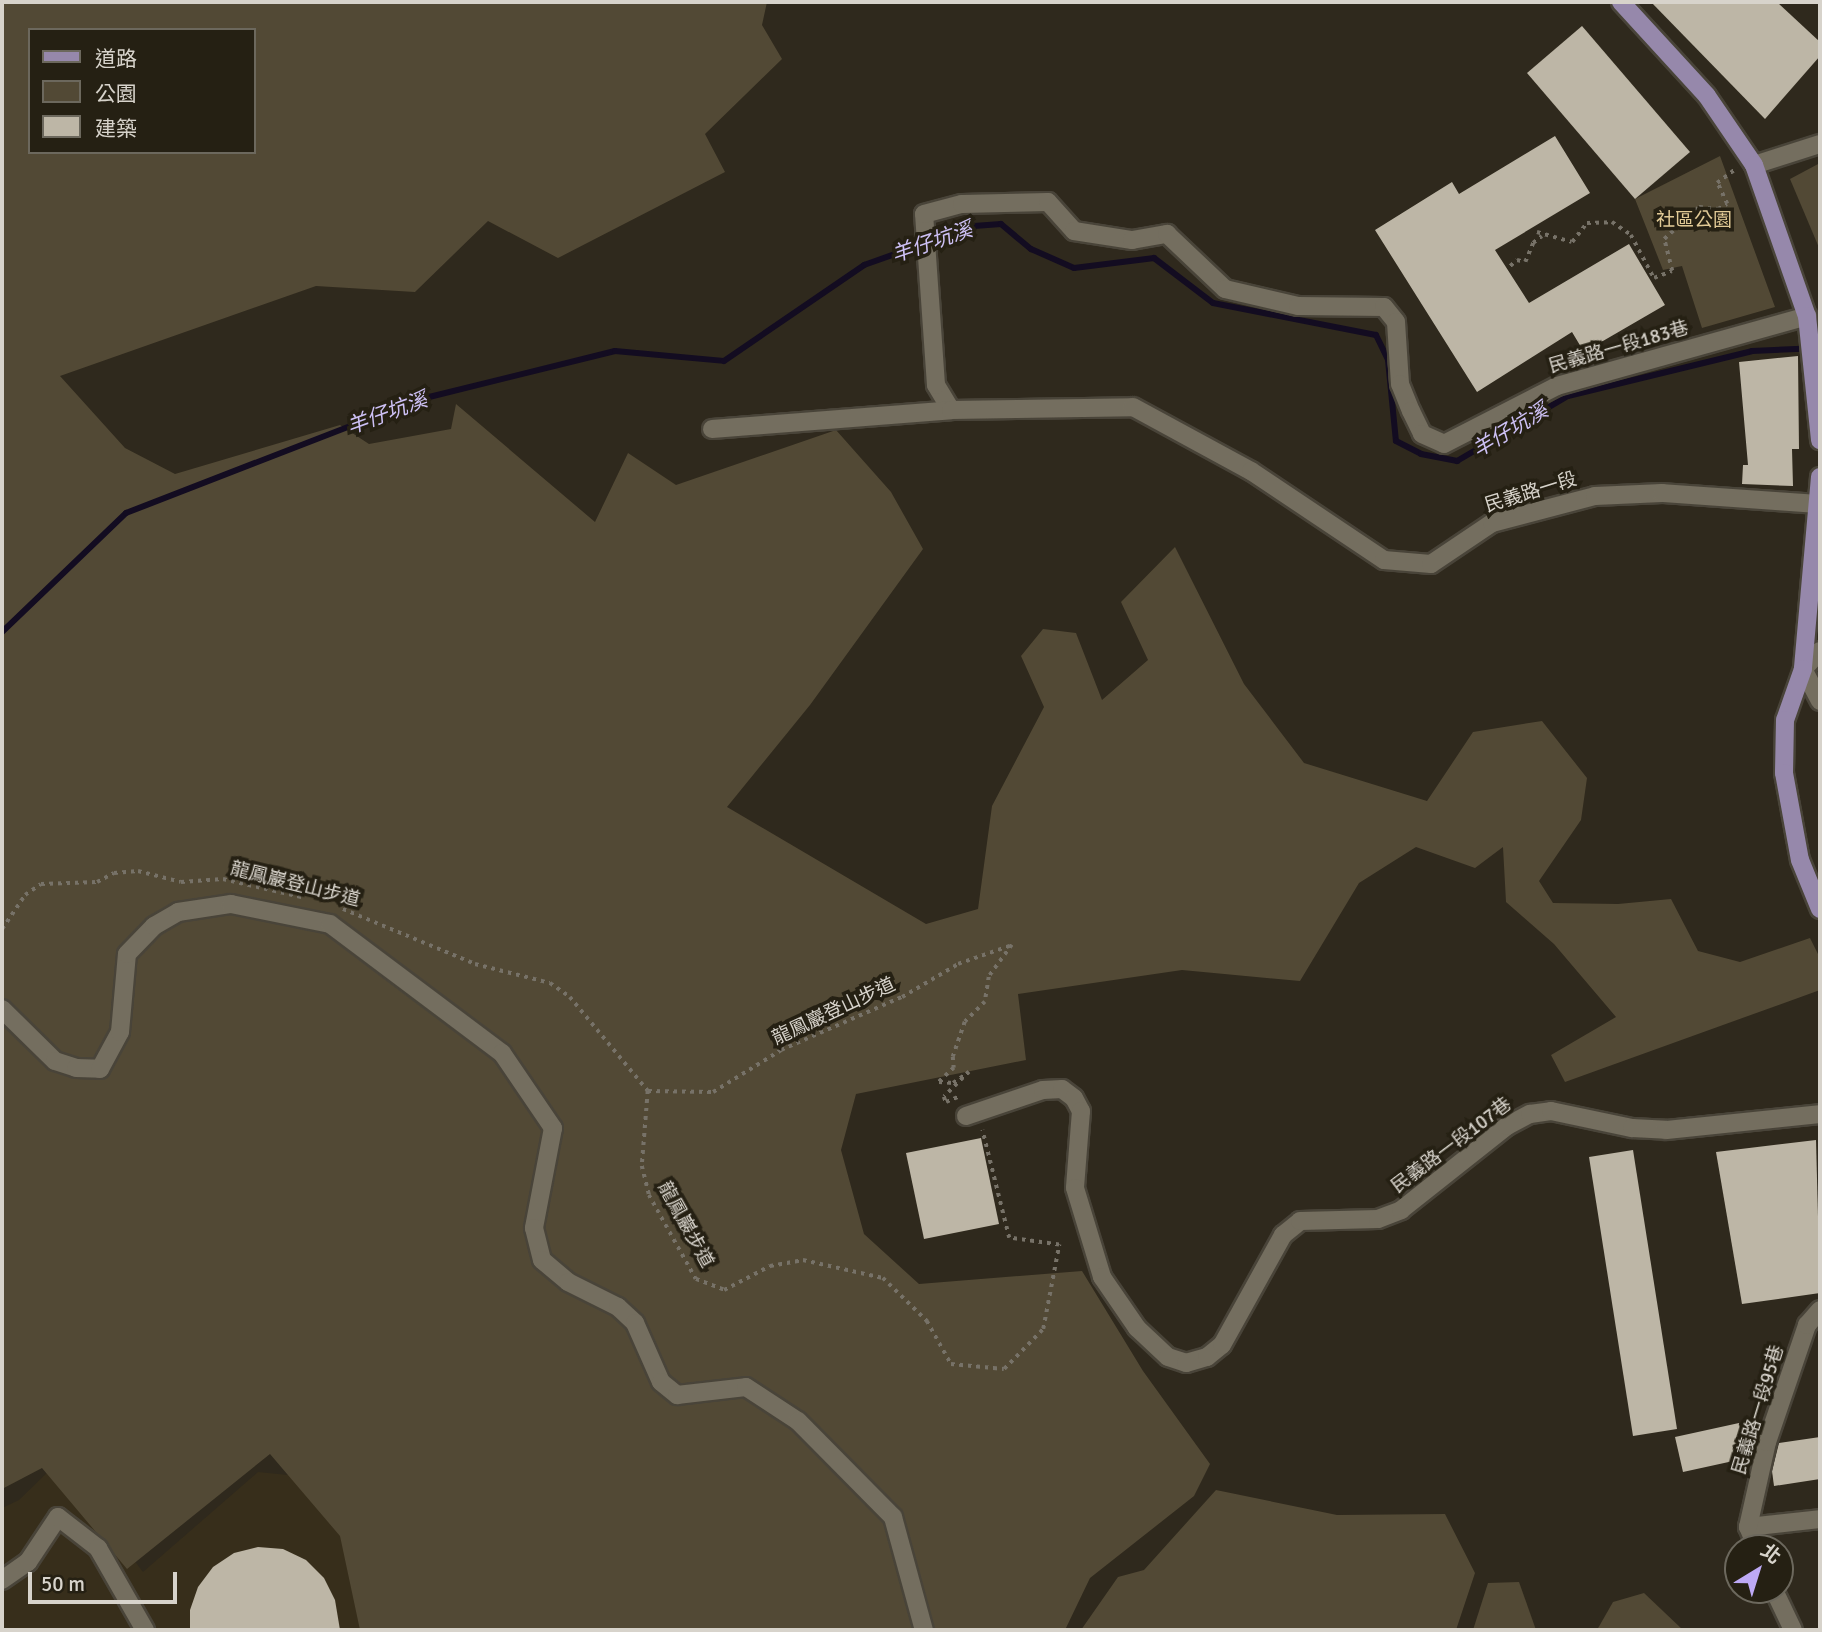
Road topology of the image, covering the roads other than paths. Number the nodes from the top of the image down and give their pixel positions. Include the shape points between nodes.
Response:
1 (1621, 2) edge
2 (1820, 144) edge
3 (1752, 161) junction
4 (1807, 316) junction
5 (951, 410) junction
6 (712, 429) dead end
7 (1820, 440) edge
8 (1820, 477) edge
9 (1819, 504) edge
10 (1820, 651) edge
11 (1803, 669) junction
12 (1820, 701) edge
13 (1820, 909) edge
14 (2, 1009) edge
15 (970, 1114) road end
16 (1820, 1114) edge
17 (1820, 1310) edge
18 (1820, 1520) edge
19 (1748, 1527) junction
20 (1751, 1534) edge
21 (2, 1580) edge
22 (1781, 1604) edge
23 (145, 1630) edge
24 (923, 1630) edge
25 (1793, 1630) edge

1 - 3 main road via 1707,96
2 - 3 street
3 - 4 main road
4 - 5 street, 民義路一段183巷 via 1558,386 1444,444 1422,433 1411,411 1400,384 1396,322 1384,307 1298,306 1225,289 1167,234 1132,240 1074,230 1048,202 962,204 924,214 936,386
4 - 7 main road
5 - 6 street, 民義路一段
5 - 9 street, 民義路一段 via 1133,407 1251,471 1384,560 1431,564 1492,523 1595,496 1661,493
8 - 9 main road
9 - 11 main road
10 - 11 street
11 - 12 street
11 - 13 main road via 1785,720 1784,773 1800,860
14 - 24 street via 55,1061 100,1069 120,1032 127,954 154,926 178,912 231,904 330,925 502,1052 553,1128 534,1228 542,1260 568,1282 618,1307 635,1323 661,1382 677,1395 746,1387 798,1421 893,1517
15 - 16 street, 民義路一段107巷 via 1043,1090 1062,1089 1074,1098 1081,1111 1075,1188 1102,1277 1137,1328 1168,1357 1186,1363 1207,1357 1222,1345 1283,1235 1300,1221 1378,1219 1401,1210 1507,1126 1530,1114 1562,1112 1632,1128 1666,1130
17 - 19 street, 民義路一段95巷 via 1807,1325 1767,1442
18 - 19 street
19 - 20 street
21 - 23 street via 28,1562 58,1517 98,1548
22 - 25 street

